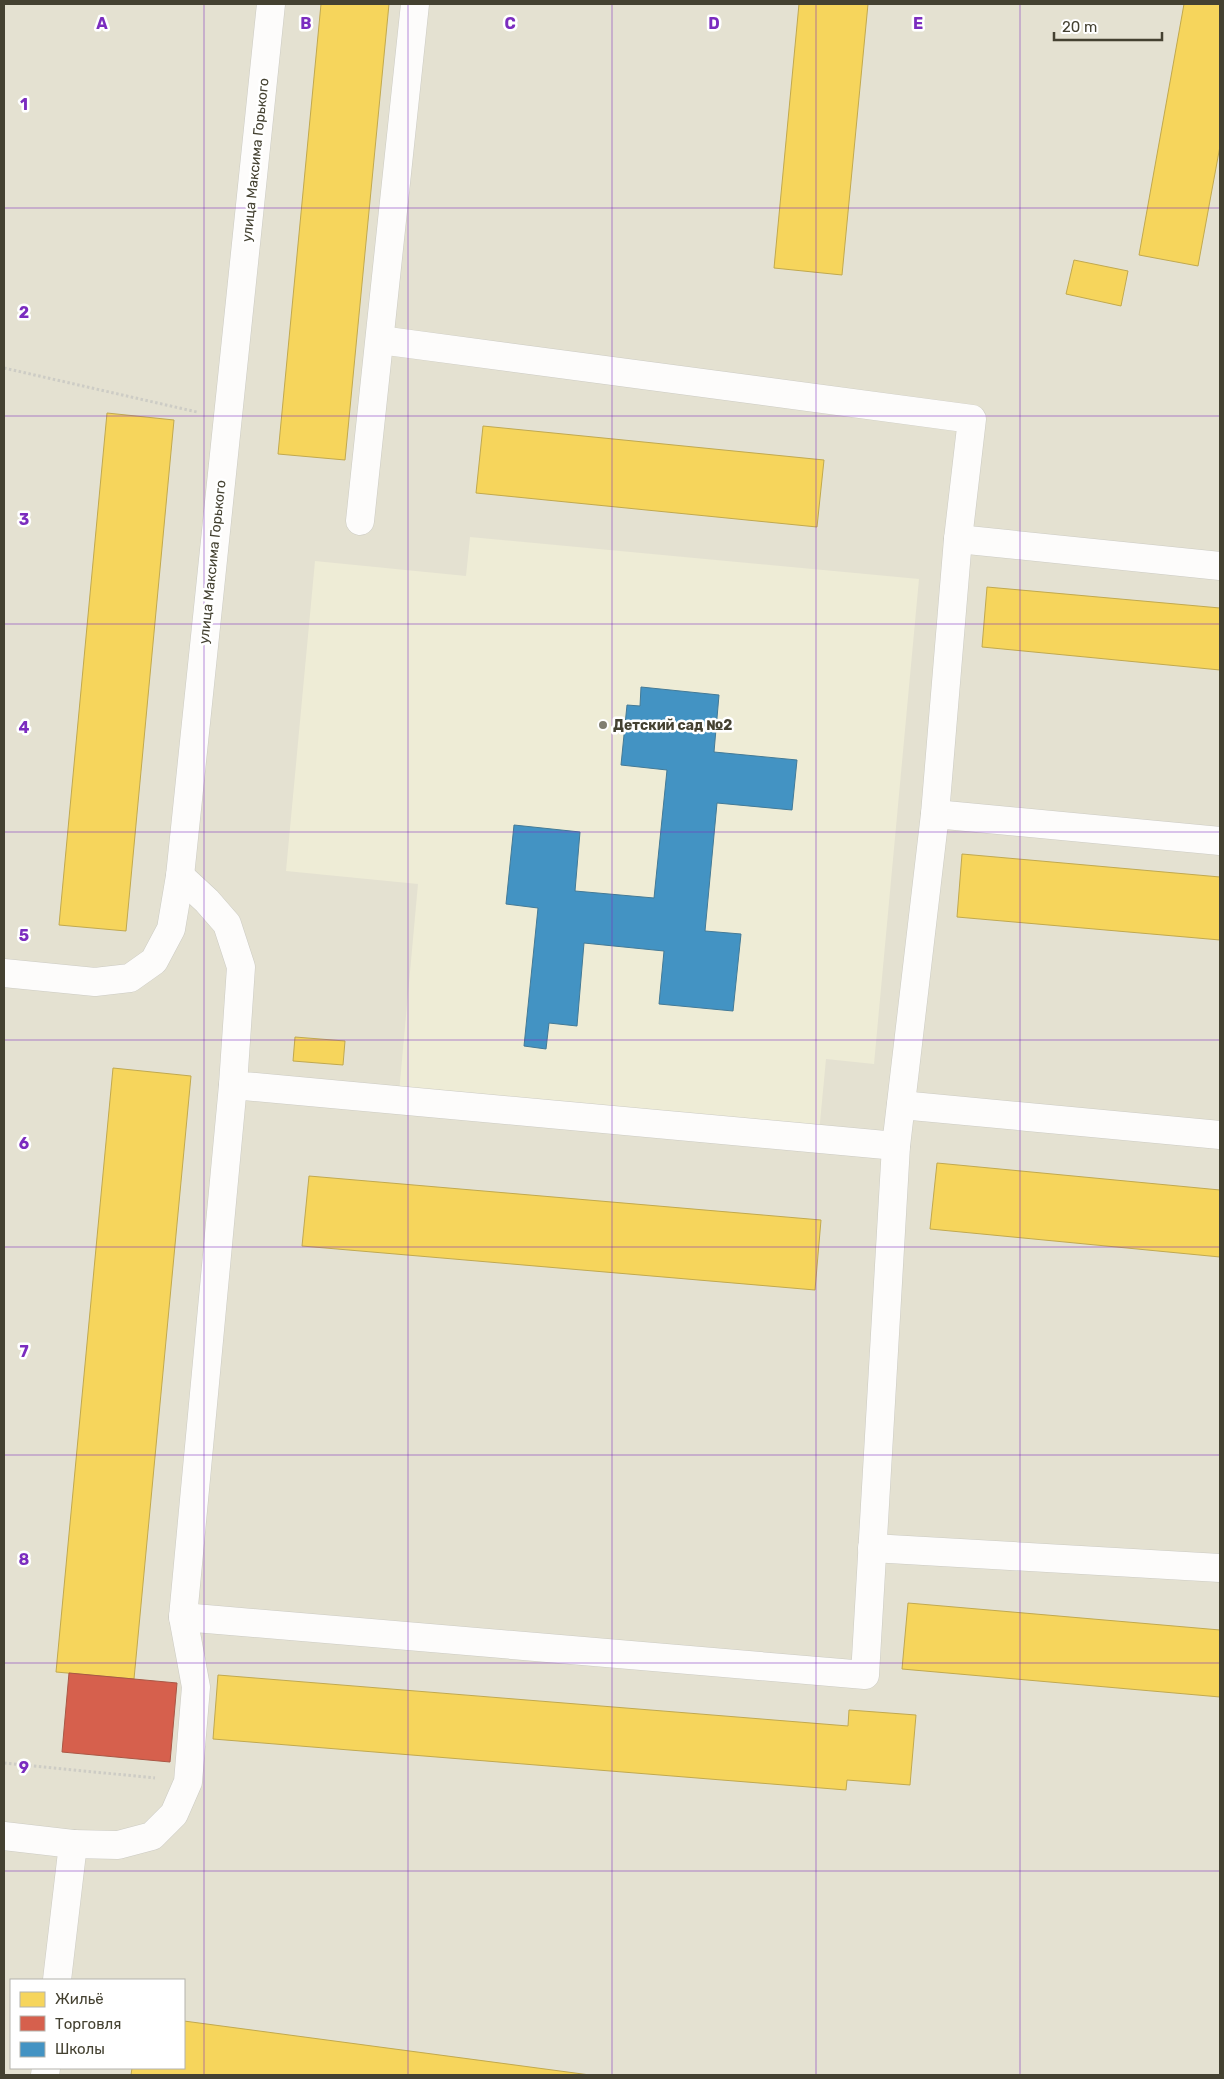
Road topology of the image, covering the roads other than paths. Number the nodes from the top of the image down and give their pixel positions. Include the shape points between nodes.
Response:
1 (271, 4) edge
2 (415, 4) edge
3 (380, 340) junction
4 (360, 521) dead end
5 (958, 539) junction
6 (1220, 566) edge
7 (935, 814) junction
8 (1220, 841) edge
9 (180, 876) junction
10 (4, 973) edge
11 (233, 1085) junction
12 (901, 1105) junction
13 (1220, 1135) edge
14 (896, 1146) junction
15 (872, 1548) junction
16 (1220, 1568) edge
17 (183, 1617) junction
18 (4, 1836) edge
19 (73, 1844) junction
20 (56, 1979) edge

1 - 9 street, улица Максима Горького
2 - 3 street
3 - 4 street
3 - 5 street via 972,419
5 - 6 street
5 - 7 street
7 - 8 street
7 - 12 street
9 - 10 street, улица Максима Горького via 171,929 154,961 130,978 95,982
9 - 11 street via 227,924 241,966
11 - 14 street
11 - 17 street
12 - 13 street
12 - 14 street
14 - 15 street
15 - 16 street
15 - 17 street via 865,1675
17 - 19 street via 196,1688 188,1782 174,1814 152,1836 118,1845
18 - 19 street
19 - 20 street

